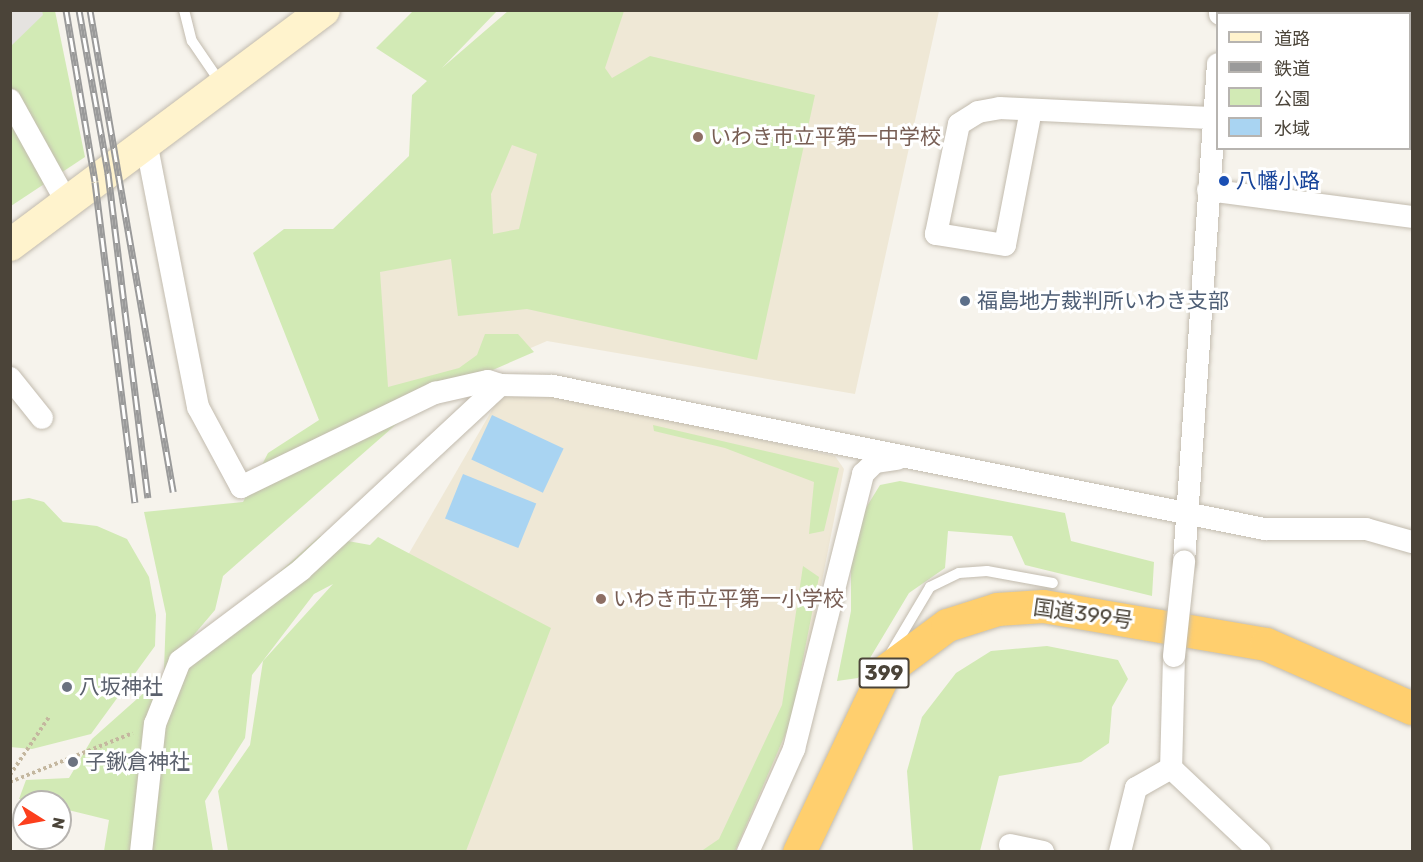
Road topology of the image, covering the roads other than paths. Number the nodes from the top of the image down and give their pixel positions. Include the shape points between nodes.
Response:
1 (184, 10) edge
2 (324, 10) edge
3 (224, 87) junction
4 (10, 100) edge
5 (1031, 110) junction
6 (1216, 110) edge
7 (1215, 133) edge
8 (147, 147) junction
9 (1208, 190) junction
10 (67, 203) junction
11 (1413, 217) edge
12 (10, 245) edge
13 (10, 378) edge
14 (500, 385) junction
15 (42, 418) dead end
16 (904, 458) junction
17 (1187, 515) junction
18 (1413, 542) edge
19 (1053, 583) dead end
20 (868, 699) junction
21 (1413, 708) edge
22 (1172, 768) junction
23 (1010, 845) dead end
24 (141, 852) edge
25 (748, 852) edge
26 (799, 852) edge
27 (1043, 852) edge
28 (1120, 852) edge
29 (1260, 852) edge

1 - 3 lane via 192,41
2 - 3 street
3 - 8 street
4 - 10 street
5 - 5 street via 978,112 959,124 936,234 1005,245
5 - 7 street
6 - 7 street
7 - 9 street
8 - 10 street
8 - 14 street via 198,407 241,487 435,393 488,381
9 - 11 street
9 - 17 street
10 - 12 street
13 - 15 street
14 - 16 street via 552,386
14 - 24 street via 301,570 180,661 155,724
16 - 17 street
16 - 25 street via 875,462 863,474 794,749
17 - 18 street via 1265,529 1366,529
17 - 22 street, bridge via 1174,656
19 - 20 lane via 987,571 959,573 930,587 908,616
20 - 21 highway, 国道399号 / 399 via 885,671 947,625 997,609 1043,606 1266,644
20 - 26 highway, 国道399号 / 399
22 - 28 street via 1136,788
22 - 29 street
23 - 27 street

